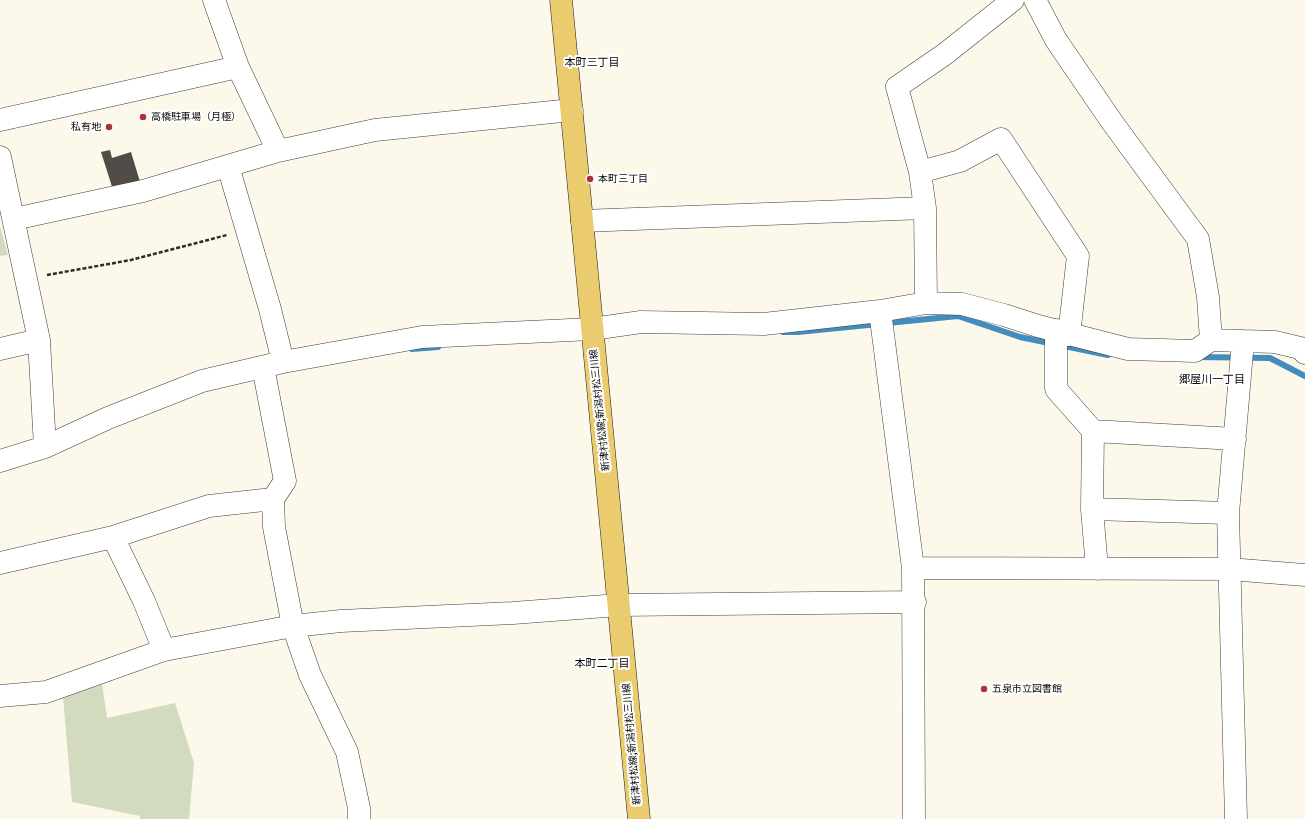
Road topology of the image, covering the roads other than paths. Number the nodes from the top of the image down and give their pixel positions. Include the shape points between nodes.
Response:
1 (214, 0) edge
2 (561, 0) edge
3 (1013, 0) edge
4 (1035, 0) edge
5 (238, 67) junction
6 (572, 110) junction
7 (0, 120) edge
8 (278, 151) junction
9 (0, 157) edge
10 (228, 166) junction
11 (920, 172) junction
12 (925, 208) junction
13 (14, 219) junction
14 (582, 221) junction
15 (926, 303) junction
16 (880, 311) junction
17 (592, 329) junction
18 (1062, 332) junction
19 (39, 340) junction
20 (1211, 340) junction
21 (1243, 341) junction
22 (0, 349) edge
23 (1305, 353) edge
24 (273, 365) junction
25 (1092, 431) junction
26 (1235, 439) junction
27 (46, 447) junction
28 (0, 461) edge
29 (273, 499) junction
30 (1092, 509) junction
31 (1228, 513) junction
32 (113, 537) junction
33 (0, 563) edge
34 (914, 568) junction
35 (1097, 569) junction
36 (1229, 569) junction
37 (1305, 575) edge
38 (915, 602) junction
39 (619, 605) junction
40 (293, 626) junction
41 (164, 650) junction
42 (0, 696) edge
43 (359, 819) edge
44 (639, 819) edge
45 (914, 819) edge
46 (1236, 819) edge

1 - 5 street
2 - 6 main road, 新津村松線;新潟村松三川線
3 - 11 street via 945,54 897,87
4 - 20 street via 1056,40 1112,122 1198,239 1208,297
5 - 7 street
5 - 8 street
6 - 8 street via 375,130
6 - 14 main road, 新津村松線;新潟村松三川線
8 - 10 street
9 - 13 street
10 - 13 street via 143,191
10 - 24 street via 247,230
11 - 12 street
11 - 18 street via 960,161 1001,139 1078,256
12 - 14 street
12 - 15 street
13 - 19 street
14 - 17 main road, 新津村松線;新潟村松三川線
15 - 16 street
15 - 18 street via 962,304
16 - 17 street via 764,324 641,322
16 - 34 street
17 - 24 street via 422,337
17 - 39 main road, 新津村松線;新潟村松三川線
18 - 20 street via 1136,350 1194,351
18 - 25 street via 1056,389
19 - 22 street
19 - 27 street
20 - 21 street
21 - 23 street via 1275,342 1300,348
21 - 26 street
24 - 27 street via 202,381 108,418
24 - 29 street via 285,481
25 - 26 street
25 - 30 street
26 - 31 street
27 - 28 street
29 - 32 street via 209,506
29 - 40 street via 274,527
30 - 31 street
30 - 35 street
31 - 36 street
32 - 33 street
32 - 41 street
34 - 35 street
34 - 38 street
35 - 36 street
36 - 37 street
36 - 46 street
38 - 39 street
38 - 45 street
39 - 40 street
39 - 44 main road, 新津村松線;新潟村松三川線
40 - 41 street
40 - 43 street via 310,675 347,752
41 - 42 street via 46,692

